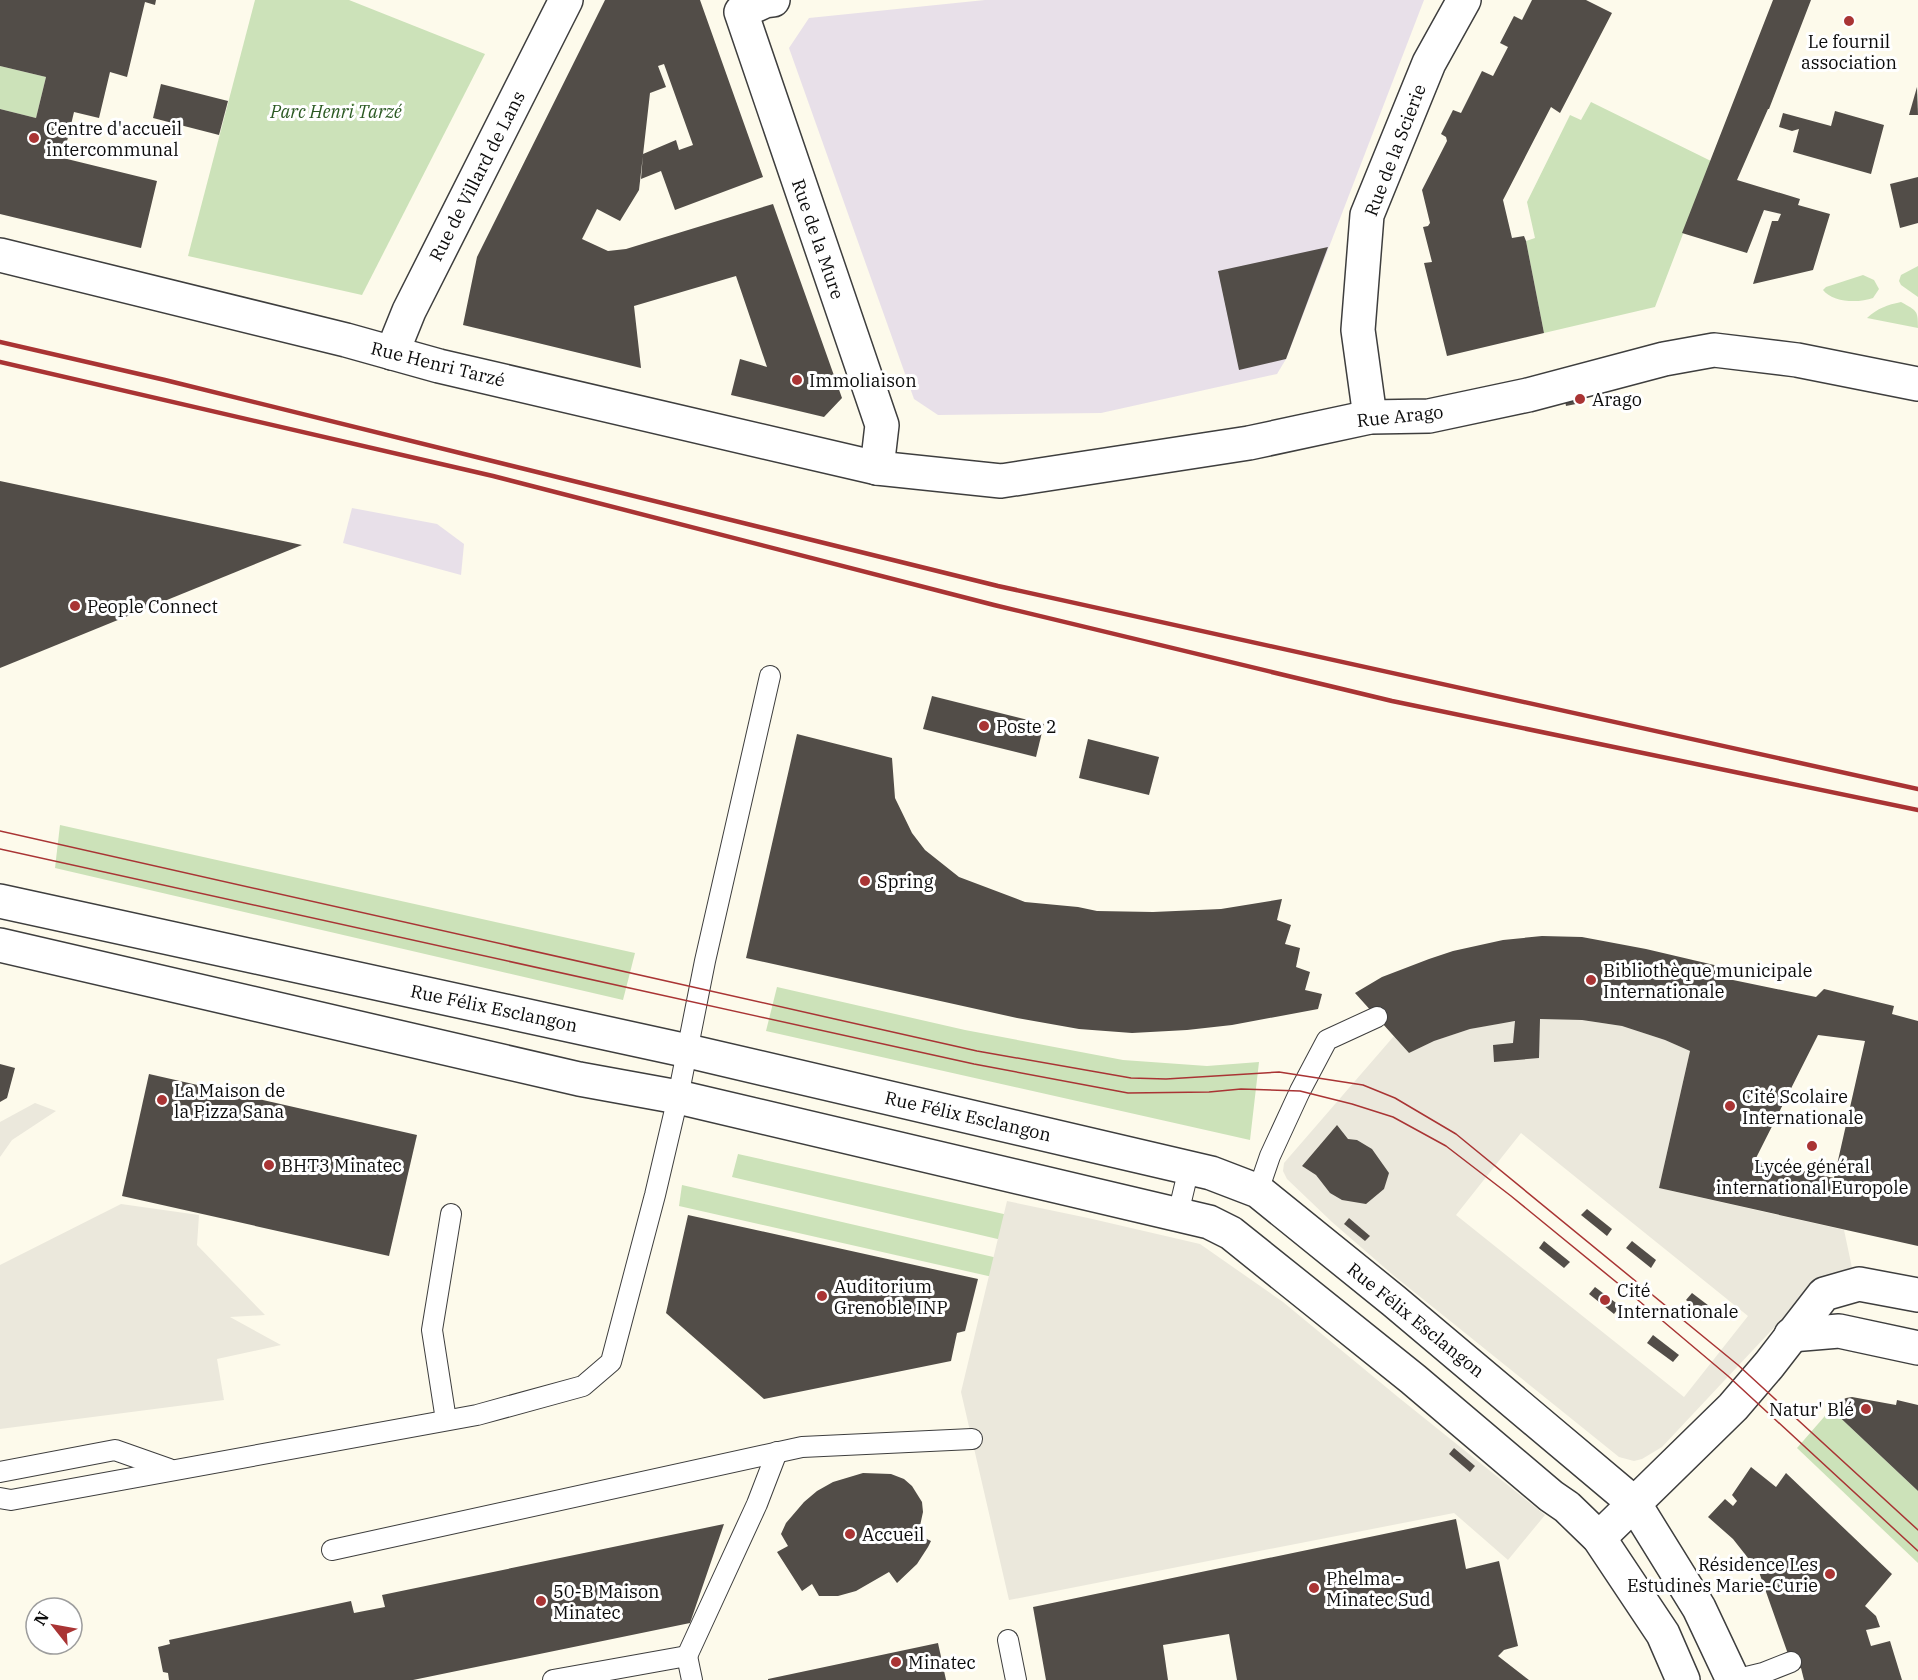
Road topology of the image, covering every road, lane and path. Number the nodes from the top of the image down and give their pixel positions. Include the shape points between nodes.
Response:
1 (566, 0) edge
2 (773, 0) edge
3 (1464, 0) edge
4 (0, 255) edge
5 (392, 353) junction
6 (1918, 384) edge
7 (1370, 417) junction
8 (877, 468) junction
9 (770, 676) dead end
10 (0, 901) edge
11 (0, 945) edge
12 (1377, 1017) dead end
13 (688, 1051) junction
14 (678, 1097) junction
15 (1189, 1168) junction
16 (1258, 1191) junction
17 (451, 1214) dead end
18 (1178, 1214) junction
19 (1918, 1295) edge
20 (1791, 1335) junction
21 (1918, 1348) edge
22 (447, 1420) junction
23 (972, 1439) dead end
24 (777, 1452) junction
25 (171, 1470) junction
26 (0, 1472) edge
27 (0, 1498) edge
28 (1634, 1503) junction
29 (1599, 1538) junction
30 (332, 1550) dead end
31 (1008, 1640) dead end
32 (687, 1656) junction
33 (1791, 1662) dead end
34 (554, 1680) edge
35 (692, 1680) edge
36 (1016, 1680) edge
37 (1683, 1680) edge
38 (1734, 1680) edge

1 - 5 street, Rue de Villard de Lans via 409,311
2 - 8 street, Rue de la Mure via 741,12 882,425
3 - 7 street, Rue de la Scierie via 1429,63 1367,215 1358,330
4 - 5 street, Rue Henri Tarzé
5 - 8 street, Rue Henri Tarzé
6 - 7 street, Rue Arago via 1797,360 1714,350 1429,416
7 - 8 street, Rue Arago via 1249,442 1001,481
9 - 13 lane
10 - 13 street, Rue Félix Esclangon
11 - 14 street via 579,1079
12 - 16 lane via 1327,1040 1274,1147
13 - 14 lane
13 - 15 street, Rue Félix Esclangon
14 - 18 street
14 - 22 lane via 611,1362 583,1386
15 - 16 street, Rue Félix Esclangon
15 - 18 lane
16 - 28 street, Rue Félix Esclangon
17 - 22 lane via 432,1330
18 - 29 street via 1231,1233 1568,1507
19 - 20 street via 1858,1284 1824,1294
20 - 21 street via 1839,1331
20 - 28 street via 1733,1407
22 - 25 lane
23 - 24 lane via 802,1447
24 - 30 lane
24 - 32 lane
25 - 26 lane via 115,1450
25 - 27 lane via 11,1500
28 - 29 street
28 - 38 street, Rue Félix Esclangon via 1699,1608
29 - 37 street via 1663,1634
31 - 36 lane
32 - 34 lane
32 - 35 lane
33 - 38 lane

